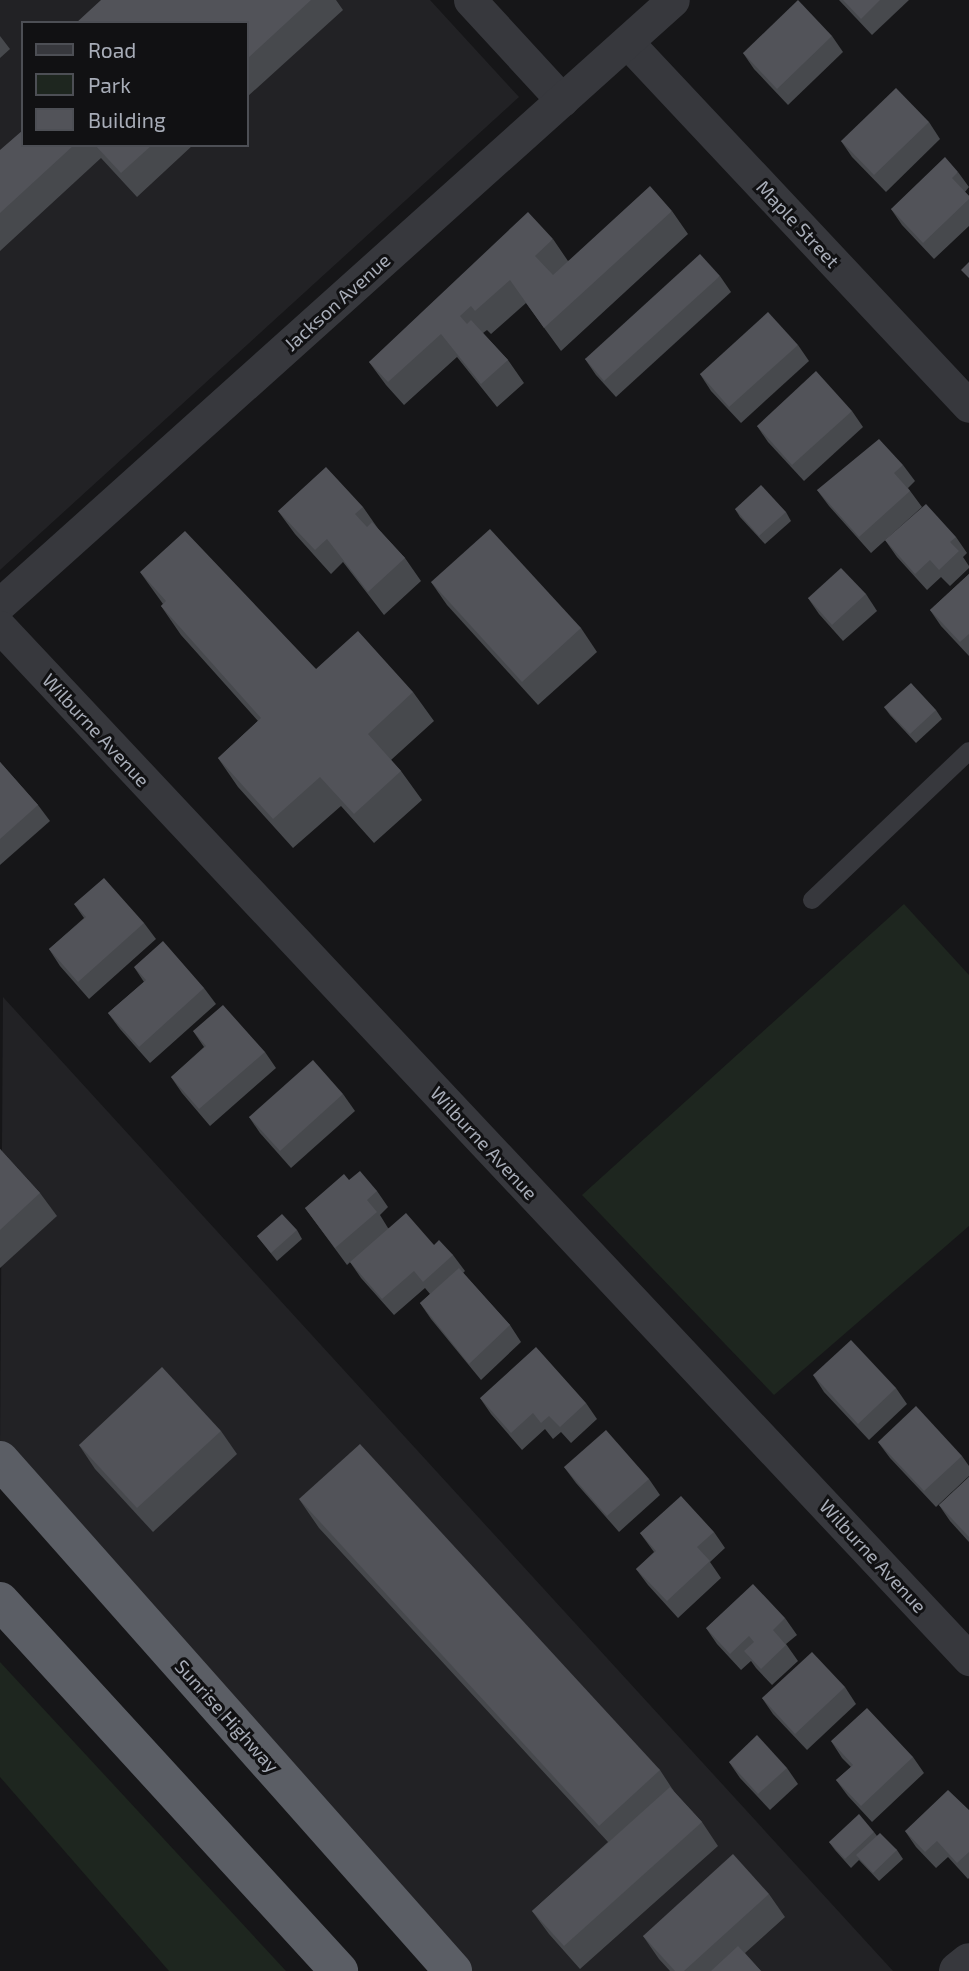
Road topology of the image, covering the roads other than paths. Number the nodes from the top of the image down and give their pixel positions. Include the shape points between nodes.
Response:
1 (470, 0) edge
2 (673, 0) edge
3 (627, 42) junction
4 (562, 100) junction
5 (969, 406) edge
6 (0, 604) edge
7 (0, 627) edge
8 (969, 751) edge
9 (812, 900) dead end
10 (0, 1460) edge
11 (0, 1601) edge
12 (969, 1659) edge
13 (969, 1962) edge
14 (339, 1971) edge
15 (453, 1971) edge
16 (958, 1971) edge

1 - 4 street
2 - 3 street, Jackson Avenue
3 - 4 street, Jackson Avenue
3 - 5 street, Maple Street
4 - 6 street, Jackson Avenue
7 - 12 street, Wilburne Avenue
8 - 9 lane
10 - 15 highway, Sunrise Highway
11 - 14 highway
13 - 16 street

